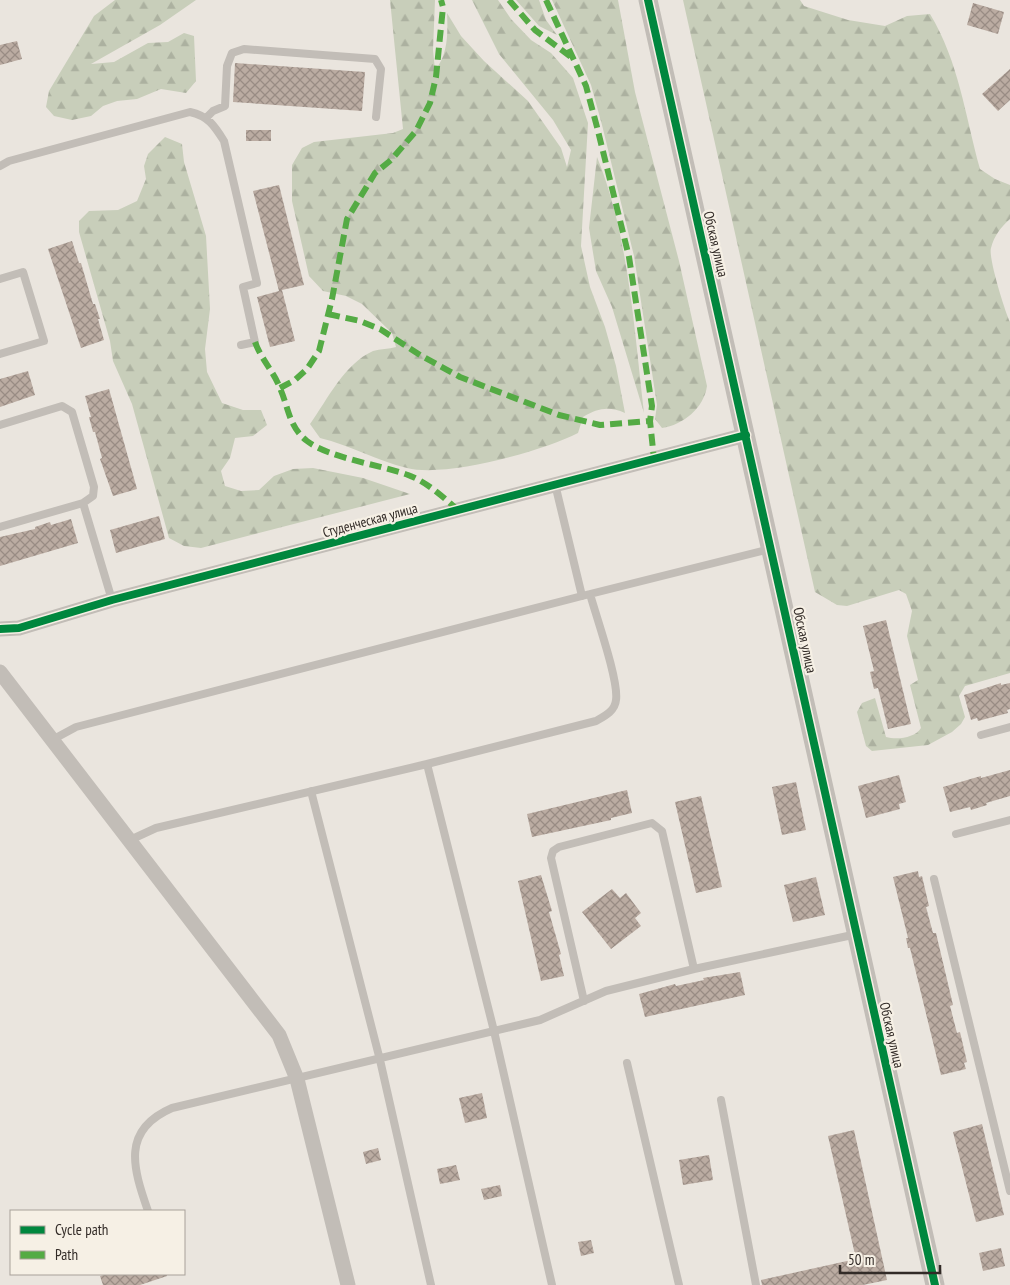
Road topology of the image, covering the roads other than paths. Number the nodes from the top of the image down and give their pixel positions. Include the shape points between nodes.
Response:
1 (648, 0) edge
2 (376, 117) dead end
3 (206, 118) junction
4 (0, 166) edge
5 (0, 279) edge
6 (241, 345) dead end
7 (0, 354) edge
8 (0, 425) edge
9 (746, 435) junction
10 (555, 484) junction
11 (83, 503) junction
12 (0, 526) edge
13 (772, 549) junction
14 (586, 595) junction
15 (112, 600) junction
16 (0, 629) edge
17 (0, 672) edge
18 (1010, 727) edge
19 (981, 735) dead end
20 (52, 740) junction
21 (427, 764) junction
22 (312, 791) junction
23 (1010, 820) edge
24 (956, 834) dead end
25 (130, 840) junction
26 (934, 879) dead end
27 (857, 934) junction
28 (694, 969) junction
29 (584, 1001) junction
30 (494, 1031) junction
31 (380, 1060) junction
32 (627, 1063) dead end
33 (297, 1079) junction
34 (721, 1100) dead end
35 (1010, 1191) edge
36 (148, 1210) edge
37 (348, 1285) edge
38 (431, 1285) edge
39 (552, 1285) edge
40 (679, 1285) edge
41 (756, 1285) edge
42 (935, 1285) edge

1 - 9 street, Обская улица
2 - 3 lane via 381,68 376,59 244,49 232,54 227,66 225,106
3 - 4 lane via 190,112 9,160
3 - 6 lane via 224,141 257,283 243,287 255,342
5 - 7 lane via 24,272 44,341
8 - 11 lane via 62,406 72,412 94,487 93,496
9 - 10 street, Студенческая улица
9 - 13 street, Обская улица
10 - 14 lane
10 - 15 street, Студенческая улица
11 - 12 lane
11 - 15 lane
13 - 14 lane
13 - 27 street, Обская улица
14 - 20 lane via 76,727
14 - 21 lane via 615,682 617,699 607,716
15 - 16 street, Студенческая улица via 18,628
17 - 20 street
18 - 19 lane
20 - 25 street
21 - 22 lane
21 - 30 lane
22 - 25 lane via 156,828
22 - 31 lane
23 - 24 lane
25 - 33 street via 279,1036
26 - 35 lane
27 - 28 lane
27 - 42 street, Обская улица
28 - 29 lane via 606,991
28 - 29 lane via 662,831 658,826 652,823 559,847 551,858
29 - 30 lane via 540,1020
30 - 31 lane
30 - 39 lane
31 - 33 lane
31 - 38 lane
32 - 40 lane
33 - 36 lane via 157,1114 139,1134 134,1151
33 - 37 street
34 - 41 lane

